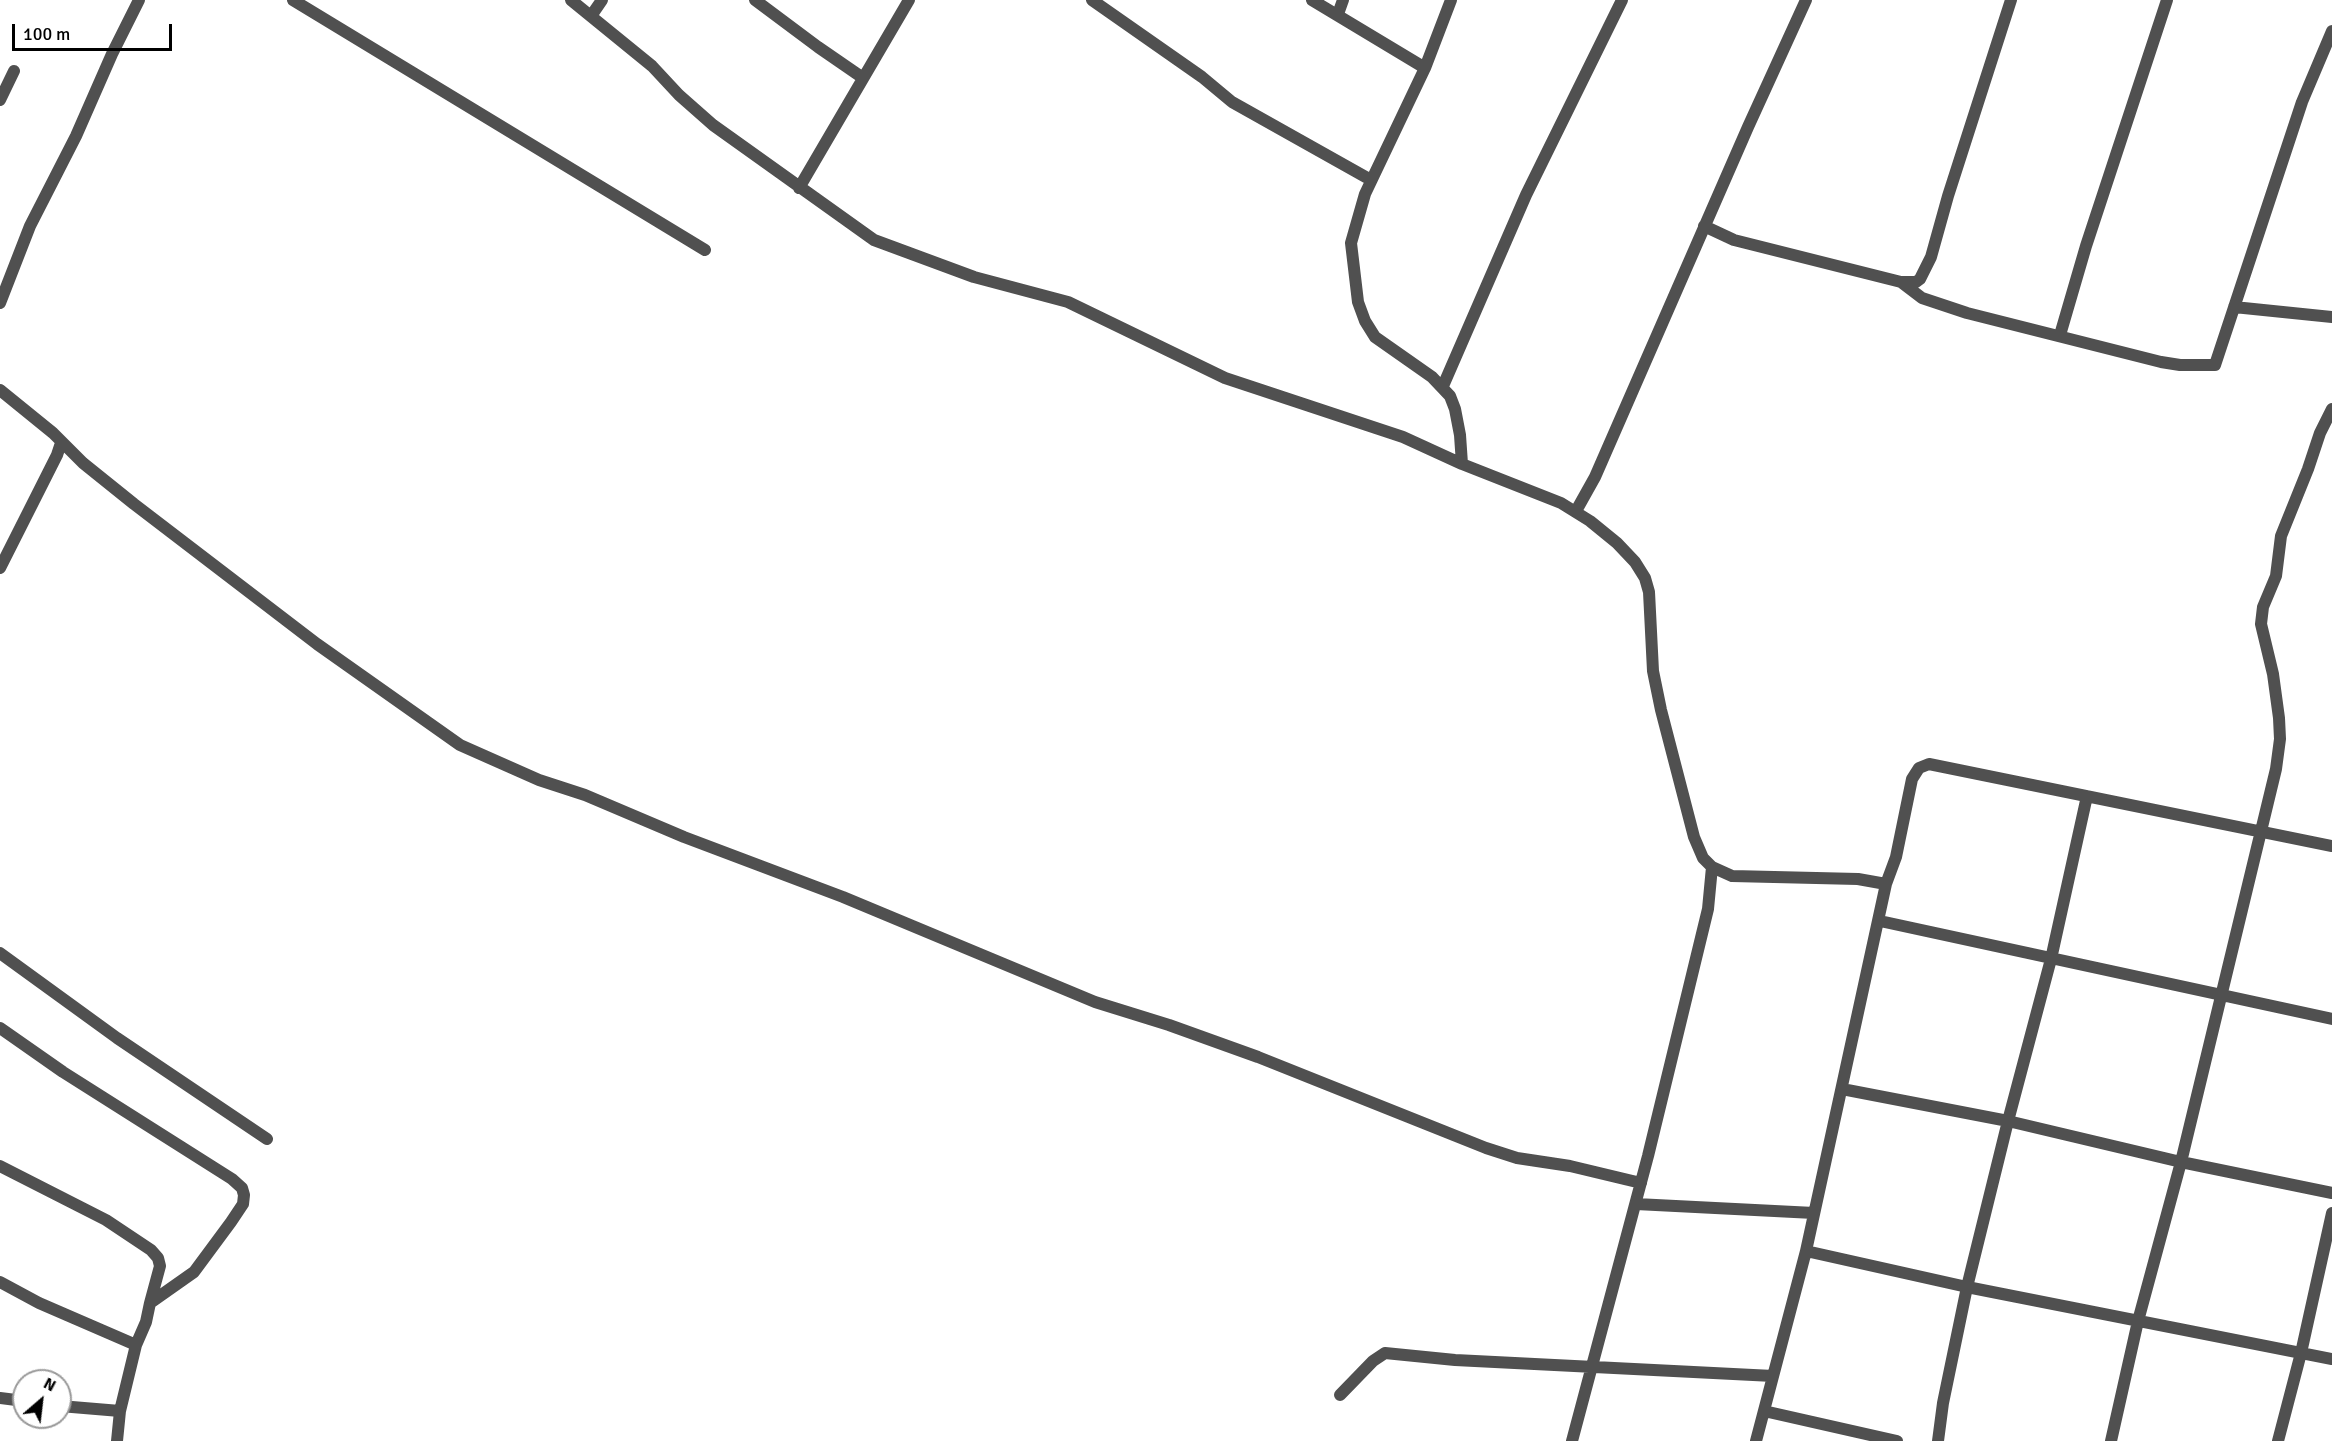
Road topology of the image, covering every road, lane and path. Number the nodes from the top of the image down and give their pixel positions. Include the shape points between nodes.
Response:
1 (139, 0) edge
2 (293, 0) edge
3 (571, 0) edge
4 (602, 0) edge
5 (755, 0) edge
6 (909, 0) edge
7 (1092, 0) edge
8 (1312, 0) edge
9 (1343, 0) edge
10 (1451, 0) edge
11 (1622, 0) edge
12 (1806, 0) edge
13 (2011, 0) edge
14 (2167, 0) edge
15 (1338, 14) junction
16 (591, 16) junction
17 (2332, 31) edge
18 (1425, 68) junction
19 (14, 71) dead end
20 (863, 78) junction
21 (0, 100) edge
22 (1371, 180) junction
23 (799, 188) junction
24 (1704, 226) junction
25 (705, 250) dead end
26 (1901, 282) junction
27 (0, 303) edge
28 (2234, 307) junction
29 (2332, 317) edge
30 (2060, 335) junction
31 (1443, 386) junction
32 (0, 390) edge
33 (2332, 409) edge
34 (61, 443) junction
35 (1462, 464) junction
36 (1576, 511) junction
37 (0, 568) edge
38 (2086, 796) junction
39 (2261, 832) junction
40 (2332, 846) edge
41 (1712, 867) junction
42 (1886, 884) junction
43 (1880, 921) junction
44 (0, 953) edge
45 (2051, 959) junction
46 (2220, 995) junction
47 (2332, 1019) edge
48 (0, 1028) edge
49 (1842, 1089) junction
50 (2008, 1121) junction
51 (267, 1139) dead end
52 (2181, 1162) junction
53 (0, 1166) edge
54 (1641, 1183) junction
55 (2332, 1193) edge
56 (1636, 1204) junction
57 (1814, 1213) junction
58 (2332, 1213) edge
59 (1806, 1251) junction
60 (0, 1282) edge
61 (1967, 1287) junction
62 (150, 1303) junction
63 (2138, 1321) junction
64 (136, 1345) junction
65 (2301, 1353) junction
66 (2332, 1359) edge
67 (1592, 1366) junction
68 (1773, 1376) junction
69 (1340, 1395) dead end
70 (72, 1407) edge
71 (120, 1411) junction
72 (1764, 1411) junction
73 (117, 1441) edge
74 (1572, 1441) edge
75 (1756, 1441) edge
76 (1897, 1441) edge
77 (1938, 1441) edge
78 (2111, 1441) edge
79 (2278, 1441) edge

1 - 27 street via 30,226
2 - 25 street
3 - 16 street
4 - 16 street
5 - 20 street
6 - 20 street
7 - 22 street via 1232,102
8 - 15 street
9 - 15 street
10 - 18 street
11 - 31 street via 1526,195
12 - 24 street
13 - 26 street via 1927,268 1916,282
14 - 30 street
15 - 18 street
16 - 23 street via 652,66 713,125
17 - 28 street via 2302,102
18 - 22 street
19 - 21 street
20 - 23 street
22 - 31 street via 1351,243 1358,302 1375,337
23 - 35 street via 874,240 974,277 1068,302 1225,378 1403,437
24 - 26 street via 1734,240
24 - 36 street via 1595,477
26 - 30 street via 1939,305
28 - 29 street
28 - 30 street via 2215,365 2161,362
31 - 35 street via 1455,409
32 - 34 street
33 - 39 street via 2281,536 2276,576 2261,615 2276,690 2280,739
34 - 37 street
34 - 54 street via 283,618 433,727 472,750 1095,1002 1258,1057 1476,1144 1517,1158
35 - 36 street
36 - 41 street via 1617,543 1645,578 1653,671 1661,710 1694,837 1703,858
38 - 39 street
38 - 42 street via 1935,764 1924,765 1912,779 1896,857
38 - 45 street
39 - 40 street
39 - 46 street
41 - 42 street via 1742,878 1858,879
41 - 54 street via 1708,909
42 - 43 street
43 - 45 street
43 - 49 street
44 - 51 street
45 - 46 street
45 - 50 street
46 - 47 street
46 - 52 street
48 - 62 street via 242,1188 243,1204 194,1272
49 - 50 street
49 - 57 street
50 - 52 street
50 - 61 street
52 - 55 street
52 - 63 street
53 - 62 street via 106,1220 151,1250 160,1266
54 - 56 street
56 - 57 street
56 - 67 street
57 - 59 street
58 - 65 street
59 - 61 street
59 - 68 street
60 - 64 street
61 - 63 street
61 - 77 street
62 - 64 street
63 - 65 street
63 - 78 street
64 - 71 street
65 - 66 street
65 - 79 street
67 - 68 street
67 - 69 street via 1385,1353
67 - 74 street
68 - 72 street
70 - 71 street
71 - 73 street
72 - 75 street
72 - 76 street

